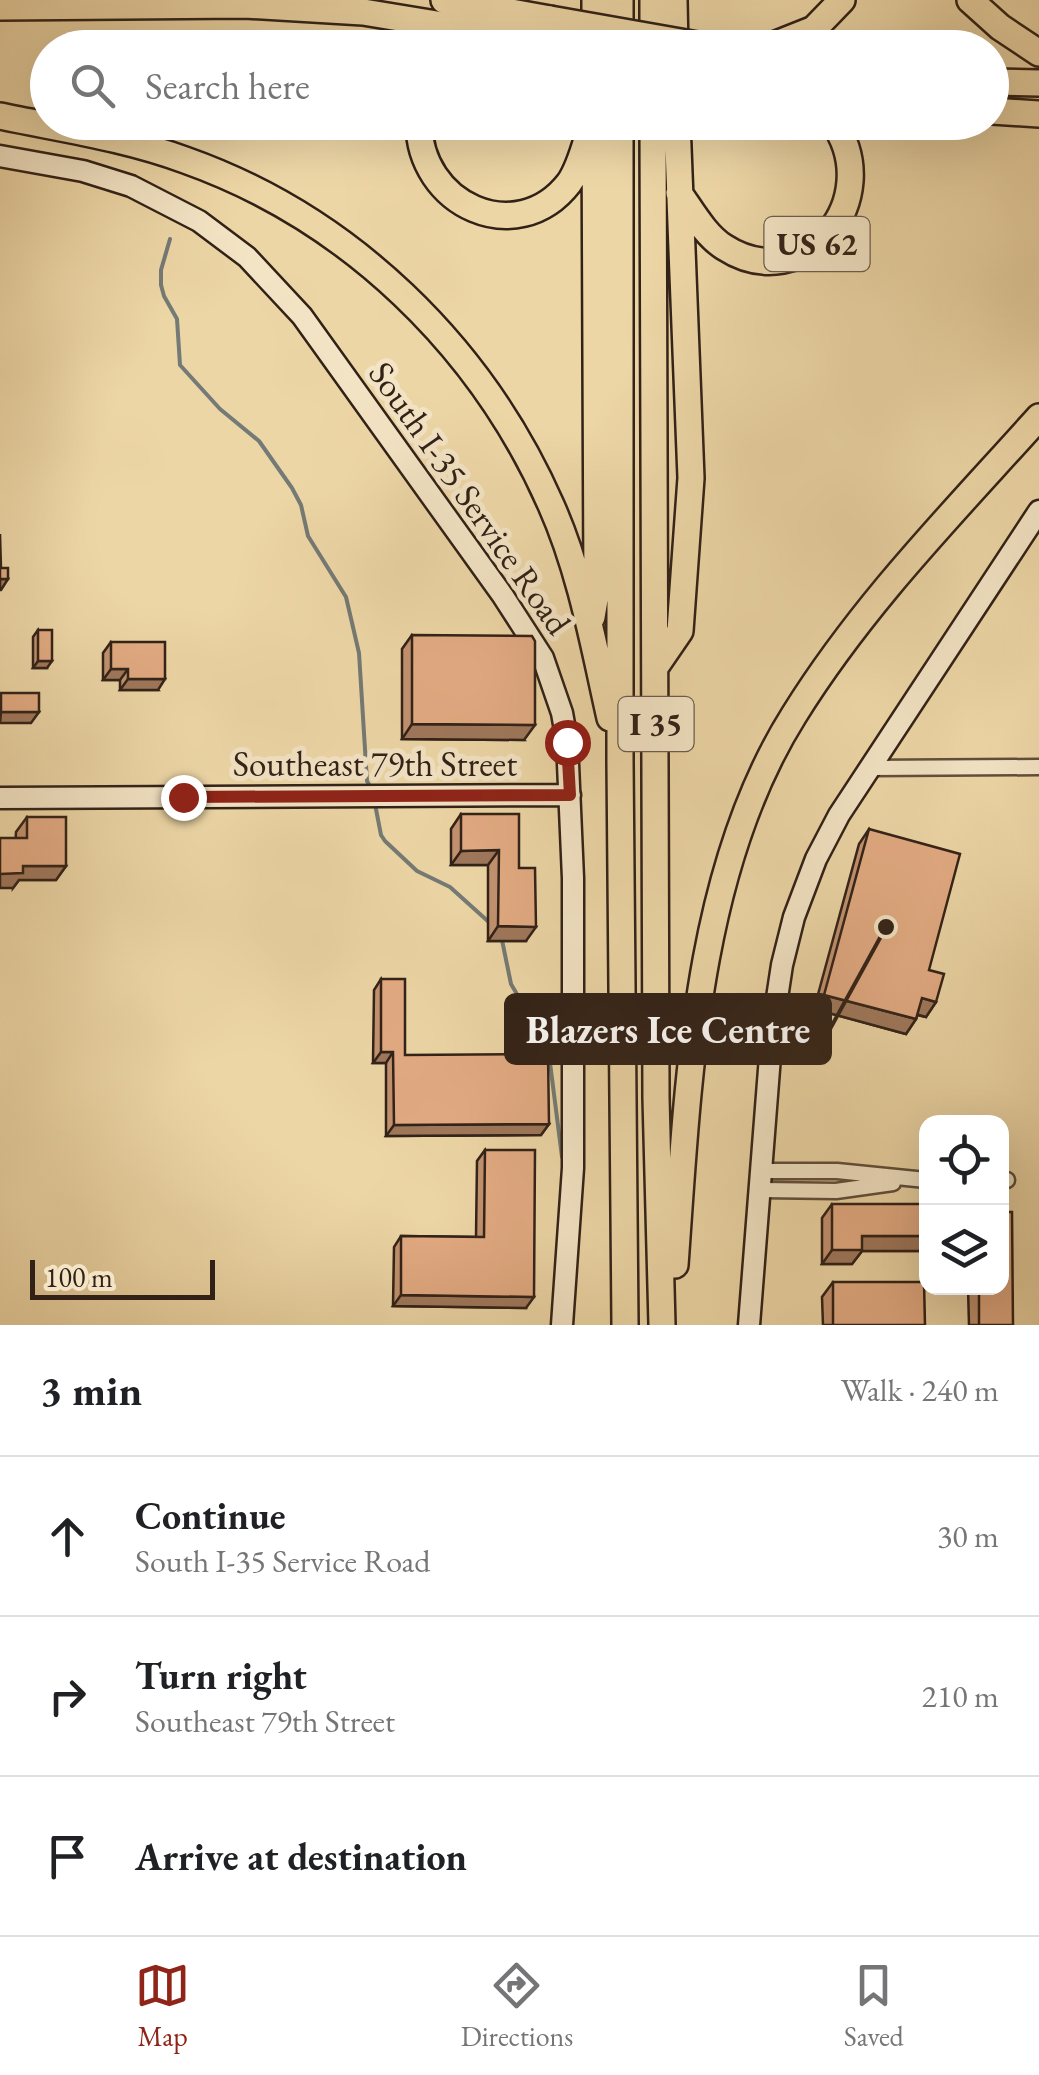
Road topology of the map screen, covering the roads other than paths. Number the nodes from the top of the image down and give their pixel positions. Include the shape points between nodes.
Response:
1 (444, 0) edge
2 (595, 0) edge
3 (620, 0) edge
4 (652, 0) edge
5 (674, 0) edge
6 (842, 0) edge
7 (970, 0) edge
8 (495, 5) edge
9 (0, 7) edge
10 (550, 30) joint
11 (595, 30) edge
12 (620, 30) edge
13 (653, 30) edge
14 (675, 30) edge
15 (814, 30) edge
16 (1004, 30) edge
17 (1009, 33) edge
18 (1039, 53) edge
19 (1009, 82) edge
20 (1039, 83) edge
21 (1009, 112) edge
22 (1039, 114) edge
23 (0, 116) edge
24 (30, 122) edge
25 (114, 140) edge
26 (420, 140) edge
27 (587, 140) edge
28 (594, 140) edge
29 (620, 140) edge
30 (653, 140) edge
31 (678, 140) edge
32 (842, 140) edge
33 (0, 156) edge
34 (679, 193) junction
35 (1039, 418) edge
36 (1039, 511) edge
37 (590, 629) junction
38 (656, 666) junction
39 (620, 762) junction
40 (1039, 767) edge
41 (870, 768) junction
42 (570, 795) junction
43 (0, 798) edge
44 (919, 1180) edge
45 (760, 1181) junction
46 (562, 1325) edge
47 (626, 1325) edge
48 (662, 1325) edge
49 (670, 1325) edge
50 (749, 1325) edge

1 - 8 highway
2 - 11 highway
3 - 12 highway
4 - 13 highway
5 - 14 highway
6 - 15 highway
7 - 16 highway
8 - 10 highway
9 - 10 highway via 246,5
17 - 18 highway
19 - 20 highway
21 - 22 highway
23 - 24 highway
25 - 37 highway via 199,165 303,214 430,319 485,389 552,506
26 - 27 highway via 427,168 446,192 482,212 512,214 539,207 570,182
28 - 37 highway via 597,588
29 - 39 highway, I 35
30 - 38 highway, I 35
31 - 34 highway
32 - 34 highway, US 62 via 852,183 835,227 809,249 779,259 734,252 710,235
33 - 42 street, South I-35 Service Road via 132,186 200,220 302,316 538,647 562,713
34 - 38 highway via 692,478 680,631
35 - 49 highway via 868,607 792,718 755,792 709,943 690,1058
36 - 41 street
37 - 39 highway
38 - 48 highway, I 35
39 - 47 highway, I 35
40 - 41 street
41 - 45 street via 816,859 794,917 772,1030
42 - 43 street, Southeast 79th Street
42 - 46 street, South I-35 Service Road via 572,1168
44 - 45 street via 837,1170
45 - 50 street

